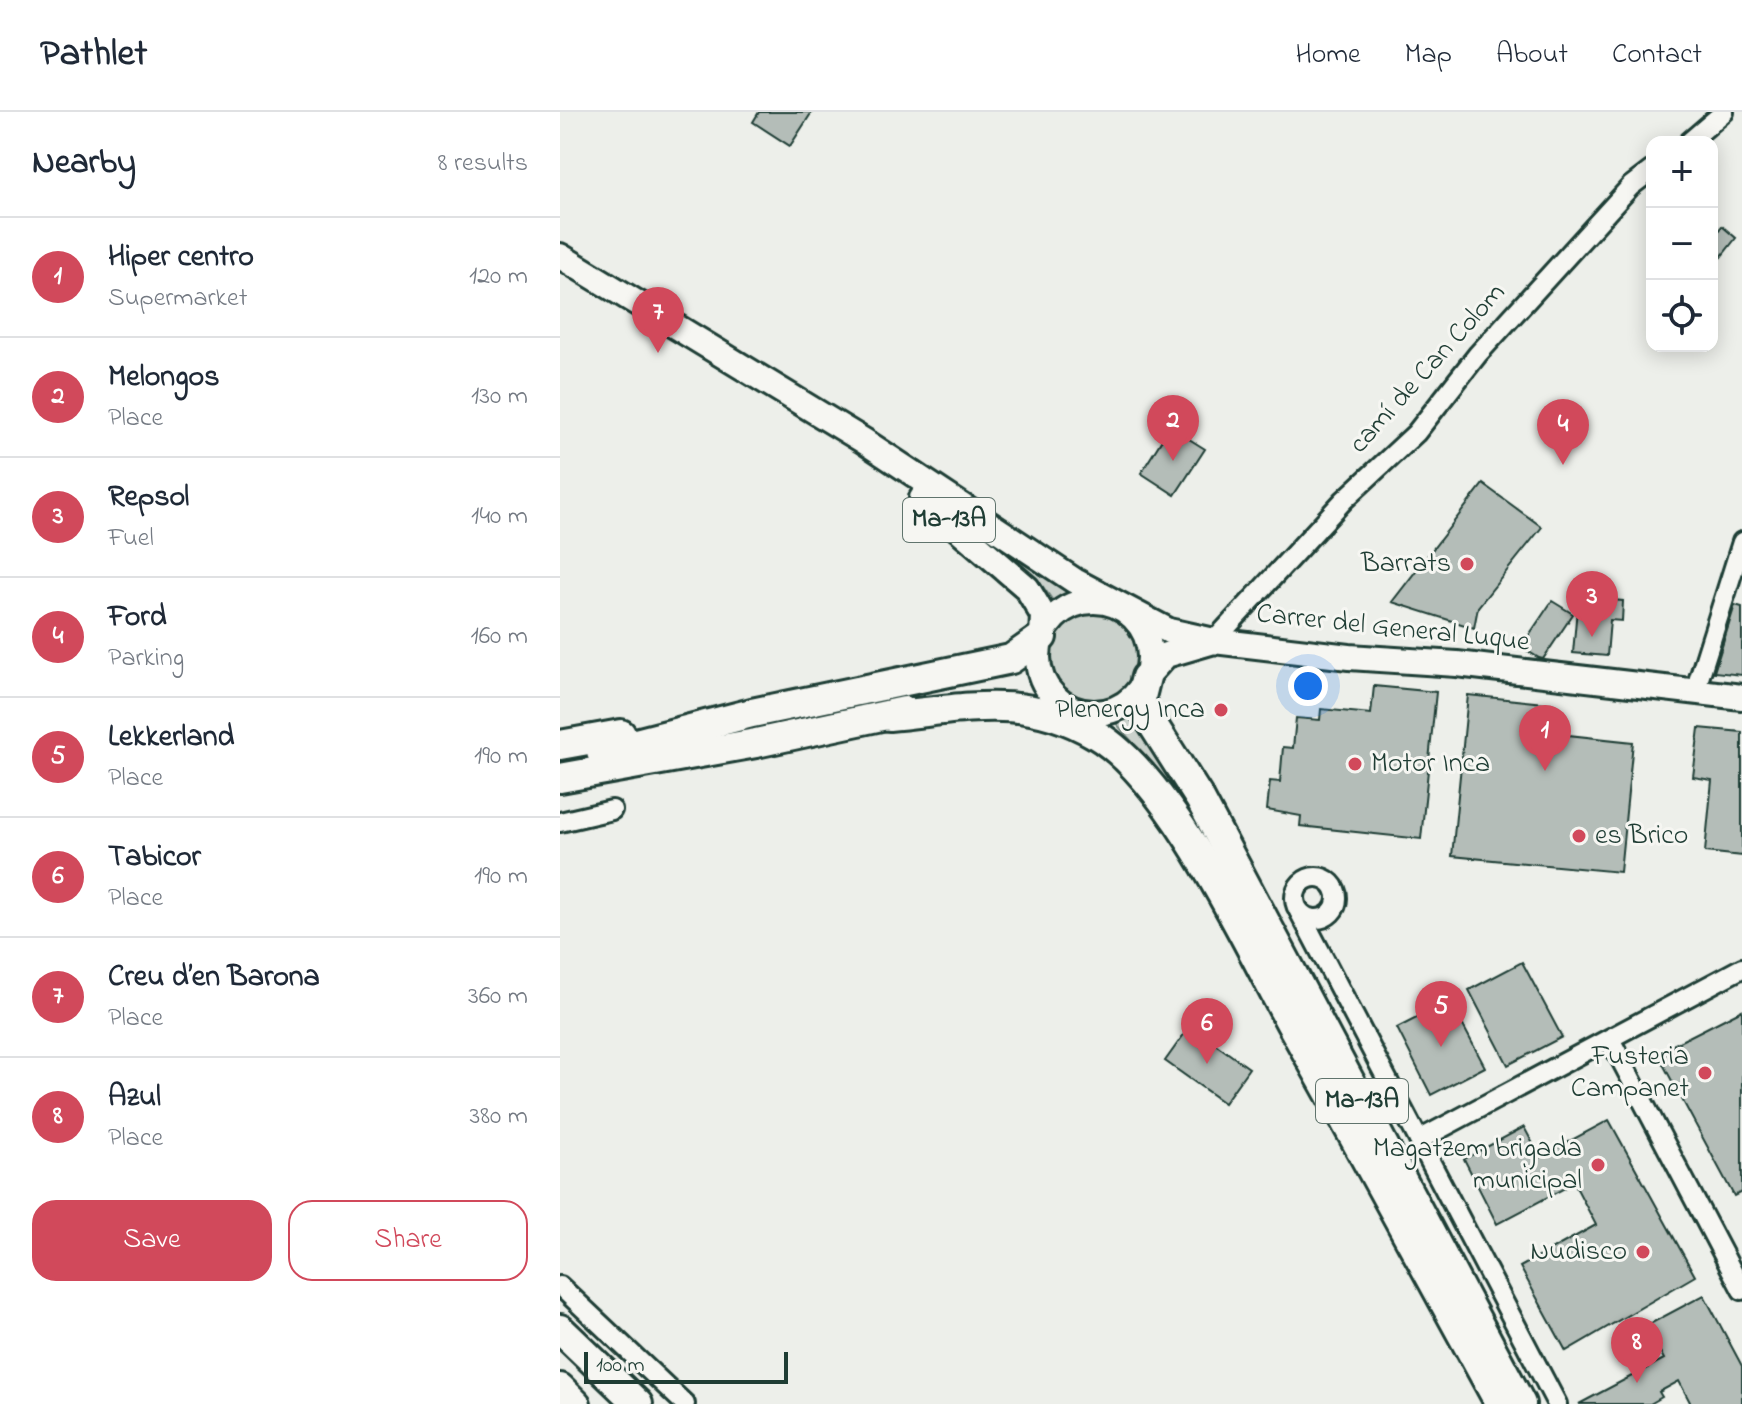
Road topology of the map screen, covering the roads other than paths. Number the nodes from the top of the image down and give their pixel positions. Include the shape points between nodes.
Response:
1 (1724, 112) edge
2 (1696, 136) edge
3 (1646, 175) edge
4 (560, 256) edge
5 (827, 421) junction
6 (864, 441) junction
7 (1742, 542) edge
8 (1123, 609) junction
9 (1042, 637) junction
10 (1214, 641) junction
11 (1146, 677) junction
12 (1695, 691) junction
13 (1742, 697) edge
14 (1070, 706) junction
15 (752, 713) junction
16 (889, 716) junction
17 (756, 743) junction
18 (560, 745) edge
19 (560, 761) edge
20 (560, 778) edge
21 (560, 790) edge
22 (612, 810) dead end
23 (560, 822) edge
24 (1208, 874) junction
25 (1299, 911) junction
26 (1329, 915) junction
27 (1276, 940) junction
28 (1318, 951) junction
29 (1742, 968) edge
30 (1610, 1039) junction
31 (1419, 1140) junction
32 (560, 1286) edge
33 (1742, 1290) edge
34 (560, 1329) edge
35 (560, 1388) edge
36 (576, 1404) edge
37 (638, 1404) edge
38 (685, 1404) edge
39 (1500, 1404) edge
40 (1521, 1404) edge
41 (1557, 1404) edge

1 - 2 street
3 - 10 street, camí de Can Colom via 1478,354 1416,433 1344,500
4 - 5 main road, Ma-13A
5 - 6 main road, Ma-13A
5 - 9 main road, Ma-13A via 1027,588 1043,615
6 - 8 main road, Ma-13A
6 - 10 main road via 891,451 1013,529
7 - 12 street
8 - 9 main road via 1099,602 1074,605 1054,618
8 - 10 main road via 1169,631
8 - 11 main road, Ma-13A via 1147,640
9 - 14 main road, Ma-13A via 1042,678
9 - 15 highway via 1011,659
10 - 11 main road, Carrer del General Luque via 1166,655
10 - 12 main road, Carrer del General Luque
11 - 14 main road via 1134,696 1115,709 1092,713
11 - 27 highway, Ma-13A via 1141,697 1147,717 1200,799
12 - 13 main road, Carrer del General Luque
14 - 16 highway via 1035,695 983,694
14 - 24 main road, Ma-13A via 1122,740 1155,775
15 - 18 highway
15 - 19 highway
16 - 17 highway
16 - 24 highway via 994,704 1072,722 1117,749 1141,773
17 - 20 highway
17 - 21 highway
22 - 23 street
24 - 39 highway, Ma-13A
25 - 26 street via 1310,918
25 - 26 street via 1296,890 1305,880 1319,877 1335,890 1336,904
25 - 28 street
26 - 28 street via 1319,929
27 - 28 street
27 - 40 highway, Ma-13A
28 - 31 street
29 - 30 street
30 - 31 street
30 - 33 street
31 - 41 street
32 - 38 street
34 - 37 highway
35 - 36 highway

